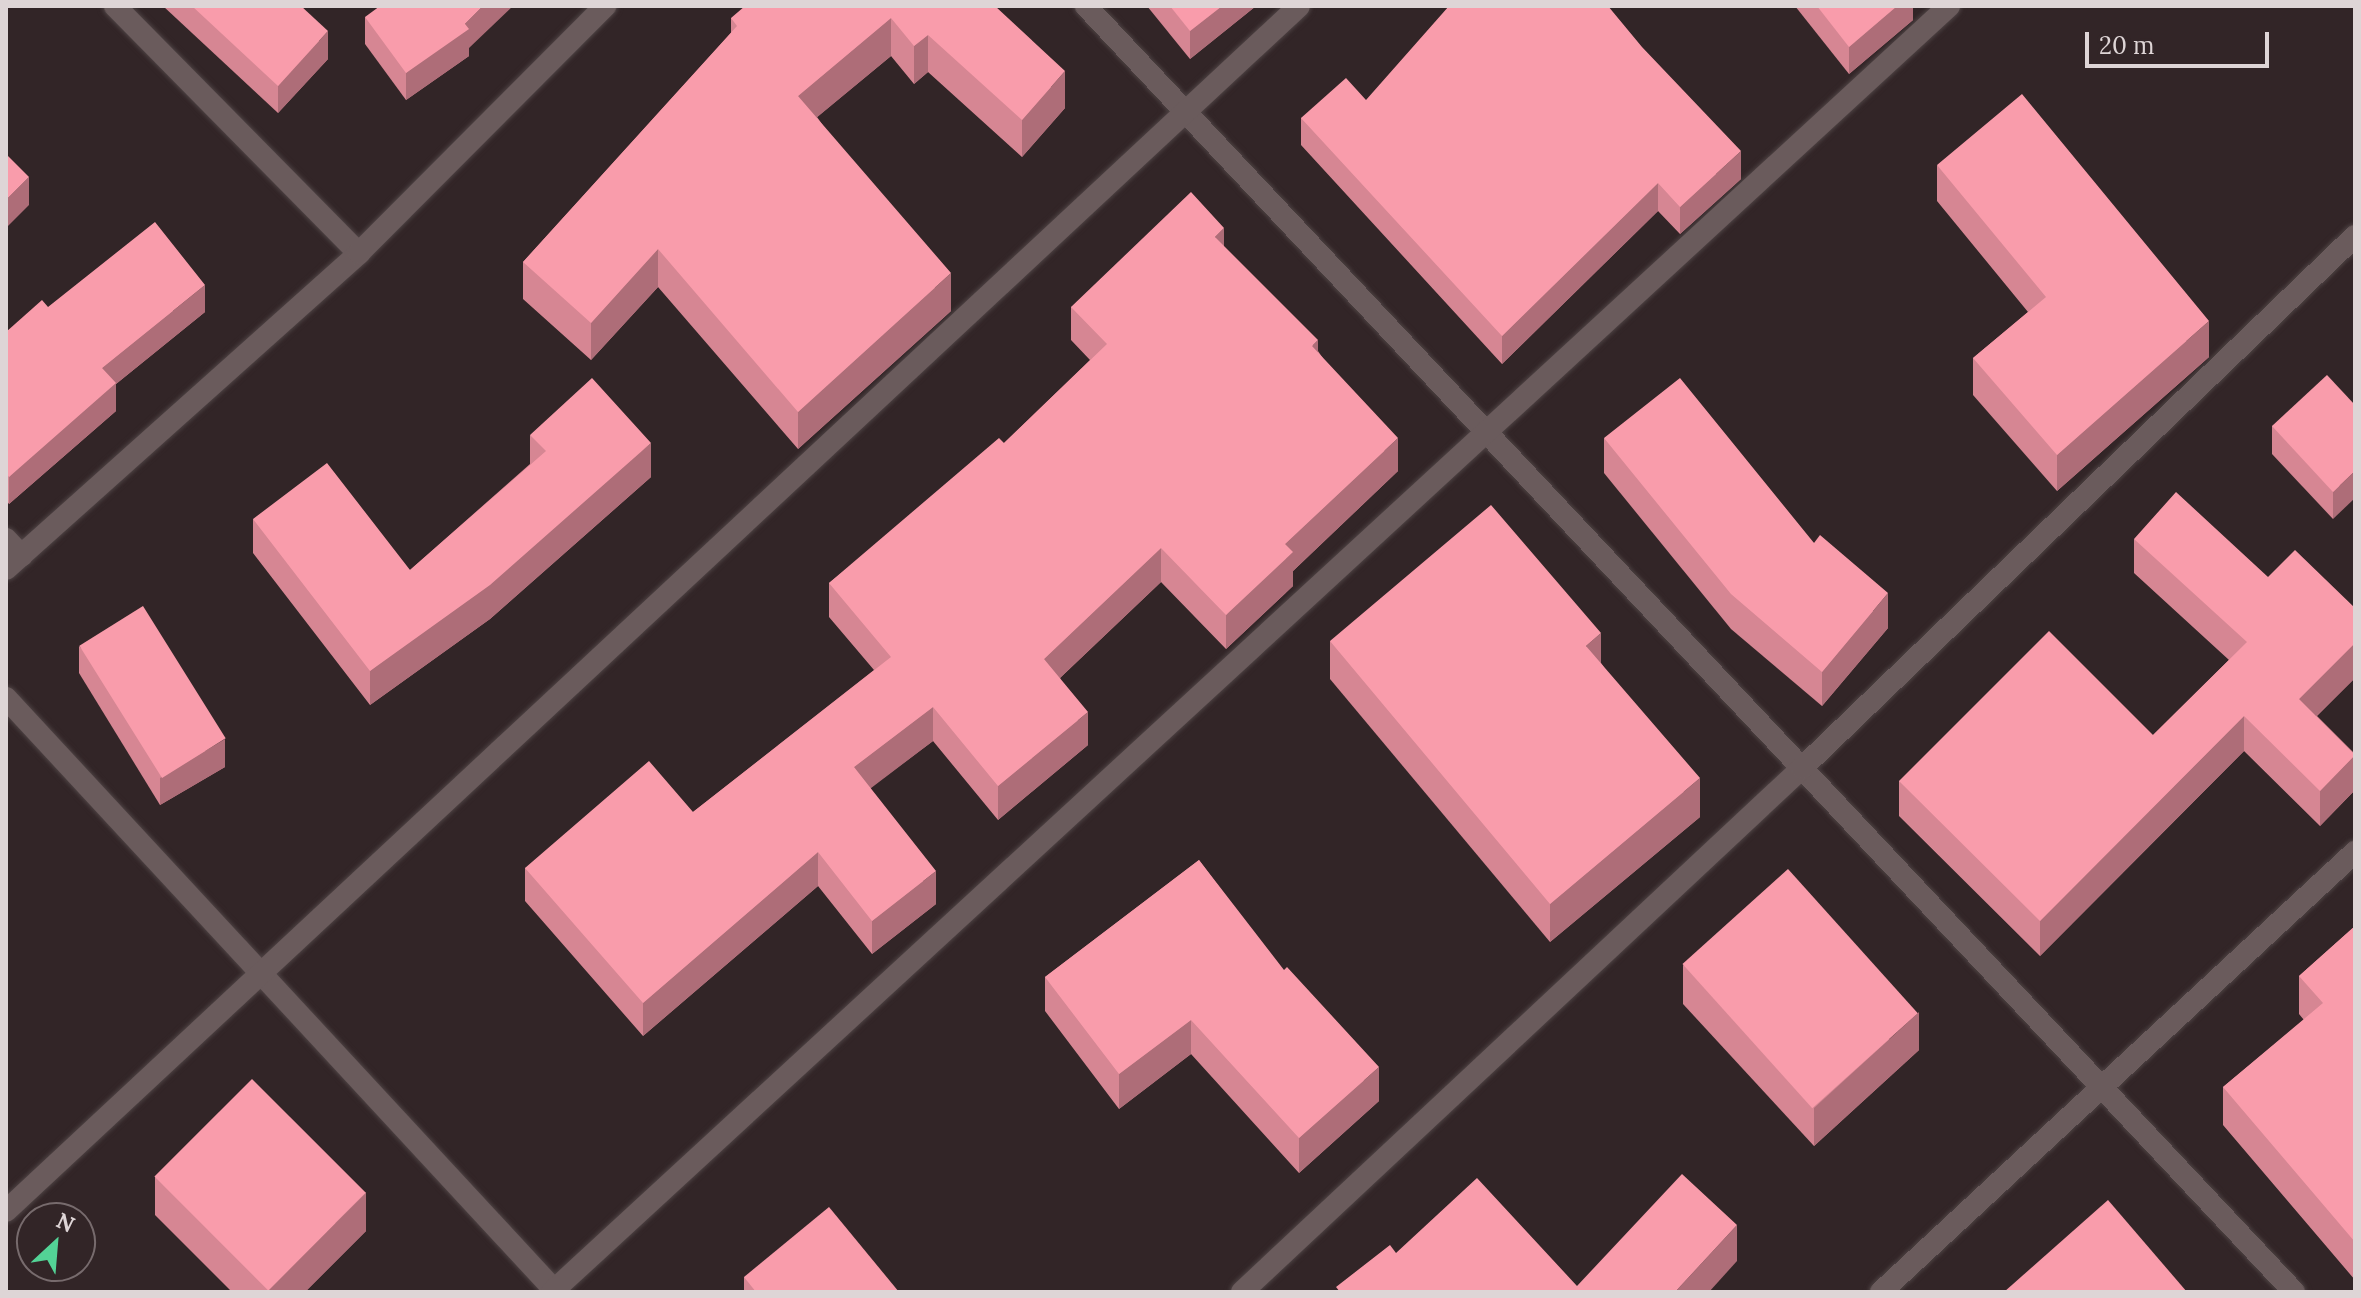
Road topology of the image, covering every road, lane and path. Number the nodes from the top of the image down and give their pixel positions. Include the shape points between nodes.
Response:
1 (115, 6) edge
2 (605, 6) edge
3 (1086, 6) edge
4 (1299, 6) edge
5 (1949, 6) edge
6 (1187, 110) junction
7 (2355, 236) edge
8 (359, 253) junction
9 (1487, 430) junction
10 (6, 539) edge
11 (14, 562) edge
12 (6, 698) edge
13 (1802, 768) junction
14 (2355, 852) edge
15 (258, 973) junction
16 (2100, 1085) junction
17 (6, 1211) edge
18 (554, 1291) edge
19 (1242, 1292) edge
20 (1881, 1292) edge
21 (2294, 1292) edge

1 - 8 street
2 - 8 street
3 - 6 street
4 - 6 street
5 - 9 street
6 - 9 street
6 - 15 street
7 - 13 street
8 - 11 street
9 - 13 street
9 - 18 street
10 - 11 street
12 - 15 street
13 - 16 street
13 - 19 street
14 - 16 street
15 - 17 street
15 - 18 street
16 - 20 street
16 - 21 street

